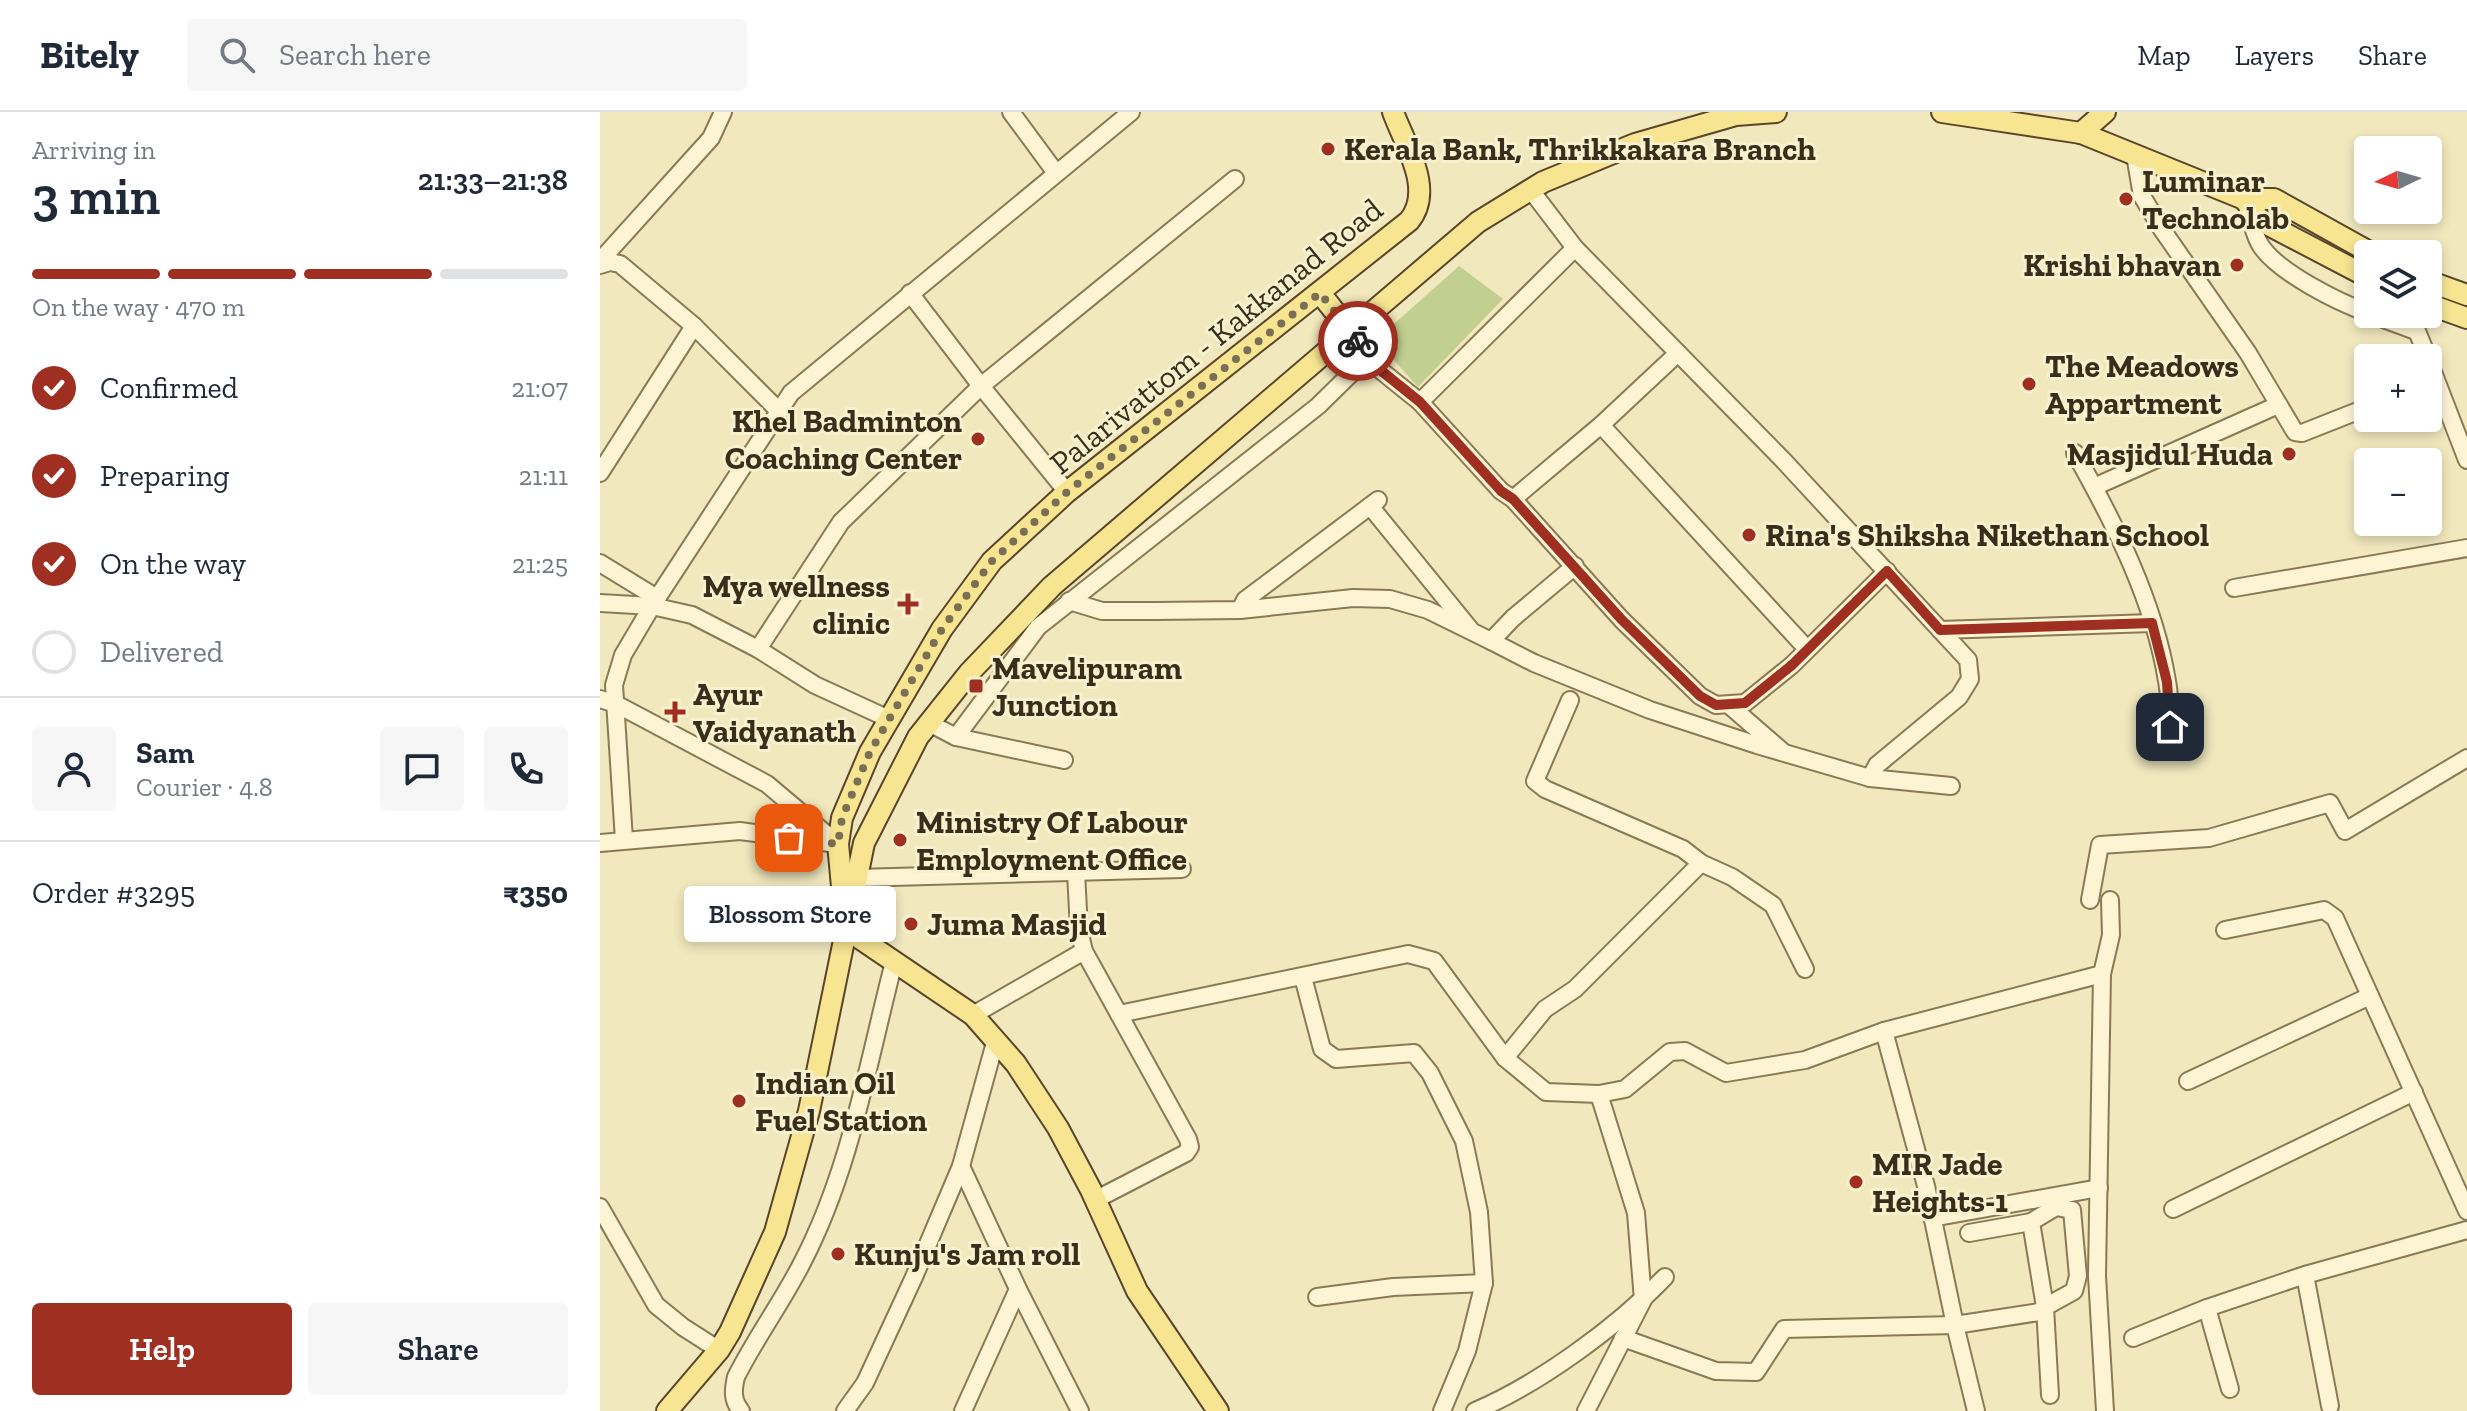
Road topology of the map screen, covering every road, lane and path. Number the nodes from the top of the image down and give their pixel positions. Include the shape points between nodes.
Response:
1 (723, 112) edge
2 (1011, 112) edge
3 (1131, 112) edge
4 (1393, 112) edge
5 (1776, 112) edge
6 (1942, 112) edge
7 (2105, 112) edge
8 (2081, 133) junction
9 (2135, 155) junction
10 (1056, 173) junction
11 (1235, 179) dead end
12 (1530, 189) junction
13 (2244, 199) junction
14 (2354, 243) edge
15 (1575, 248) junction
16 (600, 263) edge
17 (2354, 270) edge
18 (2442, 286) edge
19 (910, 293) junction
20 (1320, 293) junction
21 (2467, 295) edge
22 (2354, 308) edge
23 (2442, 309) edge
24 (2467, 318) edge
25 (694, 326) junction
26 (2408, 328) edge
27 (2415, 328) edge
28 (2416, 331) junction
29 (1351, 332) junction
30 (2422, 344) edge
31 (1678, 353) junction
32 (1369, 356) junction
33 (981, 386) junction
34 (1420, 402) junction
35 (2442, 403) edge
36 (2278, 405) junction
37 (779, 411) junction
38 (2354, 413) edge
39 (1601, 425) junction
40 (2075, 453) dead end
41 (2467, 460) edge
42 (600, 473) edge
43 (2094, 487) junction
44 (1067, 492) junction
45 (1513, 499) junction
46 (2467, 548) edge
47 (600, 563) edge
48 (1575, 566) junction
49 (1887, 571) junction
50 (2234, 588) dead end
51 (1069, 601) junction
52 (654, 602) junction
53 (600, 603) edge
54 (1240, 610) junction
55 (2152, 623) junction
56 (1940, 630) junction
57 (1473, 633) junction
58 (1491, 641) junction
59 (758, 649) junction
60 (1807, 649) junction
61 (1570, 700) dead end
62 (608, 702) edge
63 (1729, 705) junction
64 (889, 719) junction
65 (929, 723) junction
66 (956, 737) junction
67 (2171, 749) dead end
68 (1784, 753) junction
69 (2467, 758) edge
70 (1064, 760) dead end
71 (1870, 778) junction
72 (1951, 786) dead end
73 (624, 840) junction
74 (600, 843) edge
75 (838, 844) junction
76 (1701, 863) junction
77 (1182, 869) dead end
78 (1076, 872) junction
79 (857, 878) junction
80 (2090, 900) dead end
81 (2110, 900) dead end
82 (846, 929) junction
83 (2225, 930) dead end
84 (1084, 951) junction
85 (894, 962) junction
86 (1805, 969) dead end
87 (2102, 974) junction
88 (1303, 977) junction
89 (2370, 996) junction
90 (1119, 1014) junction
91 (973, 1015) junction
92 (1884, 1031) junction
93 (996, 1039) junction
94 (1505, 1058) junction
95 (2188, 1081) dead end
96 (2414, 1092) junction
97 (1599, 1094) junction
98 (961, 1166) junction
99 (2099, 1188) junction
100 (1095, 1200) junction
101 (600, 1207) edge
102 (2173, 1209) dead end
103 (2467, 1211) edge
104 (1932, 1218) junction
105 (2031, 1222) junction
106 (2467, 1230) edge
107 (1969, 1233) dead end
108 (2305, 1275) junction
109 (1665, 1277) dead end
110 (1484, 1283) junction
111 (1018, 1289) junction
112 (1317, 1297) dead end
113 (1643, 1300) junction
114 (2045, 1307) junction
115 (2207, 1308) junction
116 (1955, 1325) junction
117 (1623, 1338) junction
118 (2133, 1338) dead end
119 (719, 1350) junction
120 (2230, 1389) dead end
121 (2050, 1395) dead end
122 (2330, 1406) dead end
123 (667, 1411) edge
124 (741, 1411) edge
125 (845, 1411) edge
126 (963, 1411) edge
127 (1080, 1411) edge
128 (1218, 1411) edge
129 (1442, 1411) edge
130 (1475, 1411) edge
131 (1586, 1411) edge
132 (1976, 1411) edge
133 (2105, 1411) edge

1 - 16 street via 711,138
2 - 10 street
3 - 10 street
4 - 20 main road, Palarivattom - Kakkanad Road via 1420,188 1417,211
5 - 12 main road via 1736,115 1635,144
6 - 8 main road
7 - 8 main road
8 - 9 main road
9 - 13 main road
9 - 36 street via 2142,196
10 - 19 street
11 - 33 street
12 - 15 street
12 - 29 main road via 1478,222
13 - 14 main road via 2274,199
13 - 17 main road via 2261,221
13 - 22 street via 2261,246 2325,296
15 - 31 street
15 - 34 street
16 - 25 street via 620,264
18 - 21 main road
19 - 33 street
19 - 37 street via 791,393
20 - 29 main road
20 - 44 main road, Palarivattom - Kakkanad Road
23 - 24 main road
25 - 37 street
25 - 42 street
26 - 28 street
27 - 28 street
28 - 30 street
29 - 32 street
29 - 65 main road via 1052,586
31 - 39 street
31 - 49 street
32 - 34 street
32 - 51 street via 1318,406
33 - 44 street
33 - 59 street via 841,522
34 - 45 street
35 - 41 street
36 - 38 street via 2295,432 2302,433
36 - 43 street
37 - 52 street
39 - 45 street
39 - 60 street
40 - 43 street
43 - 55 street via 2115,523
44 - 64 main road, Palarivattom - Kakkanad Road via 992,561 942,629
45 - 48 street
46 - 50 street
47 - 52 street
48 - 58 street
48 - 63 street via 1700,696
49 - 56 street
49 - 60 street
51 - 54 street via 1102,611
51 - 66 street via 1038,627
52 - 53 street
52 - 59 street
52 - 62 street via 617,669
54 - 57 street via 1390,599 1428,610
54 - 57 street via 1245,600 1374,503
55 - 56 street
55 - 67 street via 2167,682
56 - 71 street via 1968,660 1970,679 1959,697 1877,765
57 - 58 street
58 - 68 street via 1650,710
59 - 64 street via 815,685
60 - 63 street via 1745,703
61 - 76 street via 1535,781 1683,849
62 - 73 street
62 - 75 street via 767,784
63 - 68 street
64 - 75 main road, Palarivattom - Kakkanad Road via 842,818
65 - 66 street
65 - 79 main road via 864,843
66 - 70 street
68 - 71 street
69 - 80 street via 2345,831 2330,803 2209,838 2100,845
71 - 72 street
73 - 74 street
73 - 75 street via 740,831
75 - 82 main road, Palarivattom - Kakkanad Road
76 - 86 street via 1773,905
76 - 94 street via 1575,989 1545,1009
77 - 78 street
78 - 79 street
78 - 84 street
79 - 82 main road
81 - 87 street via 2111,935
82 - 85 main road
82 - 119 main road via 792,1178 775,1232
83 - 89 street via 2324,910 2335,918
84 - 90 street
84 - 91 street
85 - 91 main road
85 - 124 street via 831,1194 804,1260 736,1377 735,1404
87 - 92 street
87 - 99 street
88 - 90 street
88 - 94 street via 1408,954 1434,961
88 - 110 street via 1322,1049 1336,1059 1414,1053 1430,1073 1464,1141 1479,1212
89 - 95 street
89 - 96 street
90 - 100 street via 1190,1147
91 - 93 main road
92 - 97 street via 1805,1060 1726,1073 1685,1051 1670,1052 1625,1089
92 - 104 street
93 - 98 street
93 - 100 main road via 1058,1128
94 - 97 street via 1546,1092
96 - 102 street
96 - 103 street
97 - 113 street via 1636,1213
98 - 111 street
98 - 125 street via 865,1383
99 - 104 street
99 - 133 street via 2097,1276
100 - 128 main road via 1137,1291
101 - 119 street via 656,1305
104 - 116 street
105 - 107 street
105 - 114 street
105 - 114 street via 2056,1207 2072,1210 2078,1276 2074,1291
106 - 108 street
108 - 115 street
108 - 122 street
109 - 113 street
110 - 112 street
110 - 129 street via 1467,1351
111 - 126 street
111 - 127 street
113 - 117 street
113 - 130 street via 1568,1357
114 - 116 street
114 - 121 street
115 - 118 street
115 - 120 street
116 - 117 street via 1784,1329 1756,1372 1716,1371
116 - 132 street
117 - 131 street
119 - 123 main road

